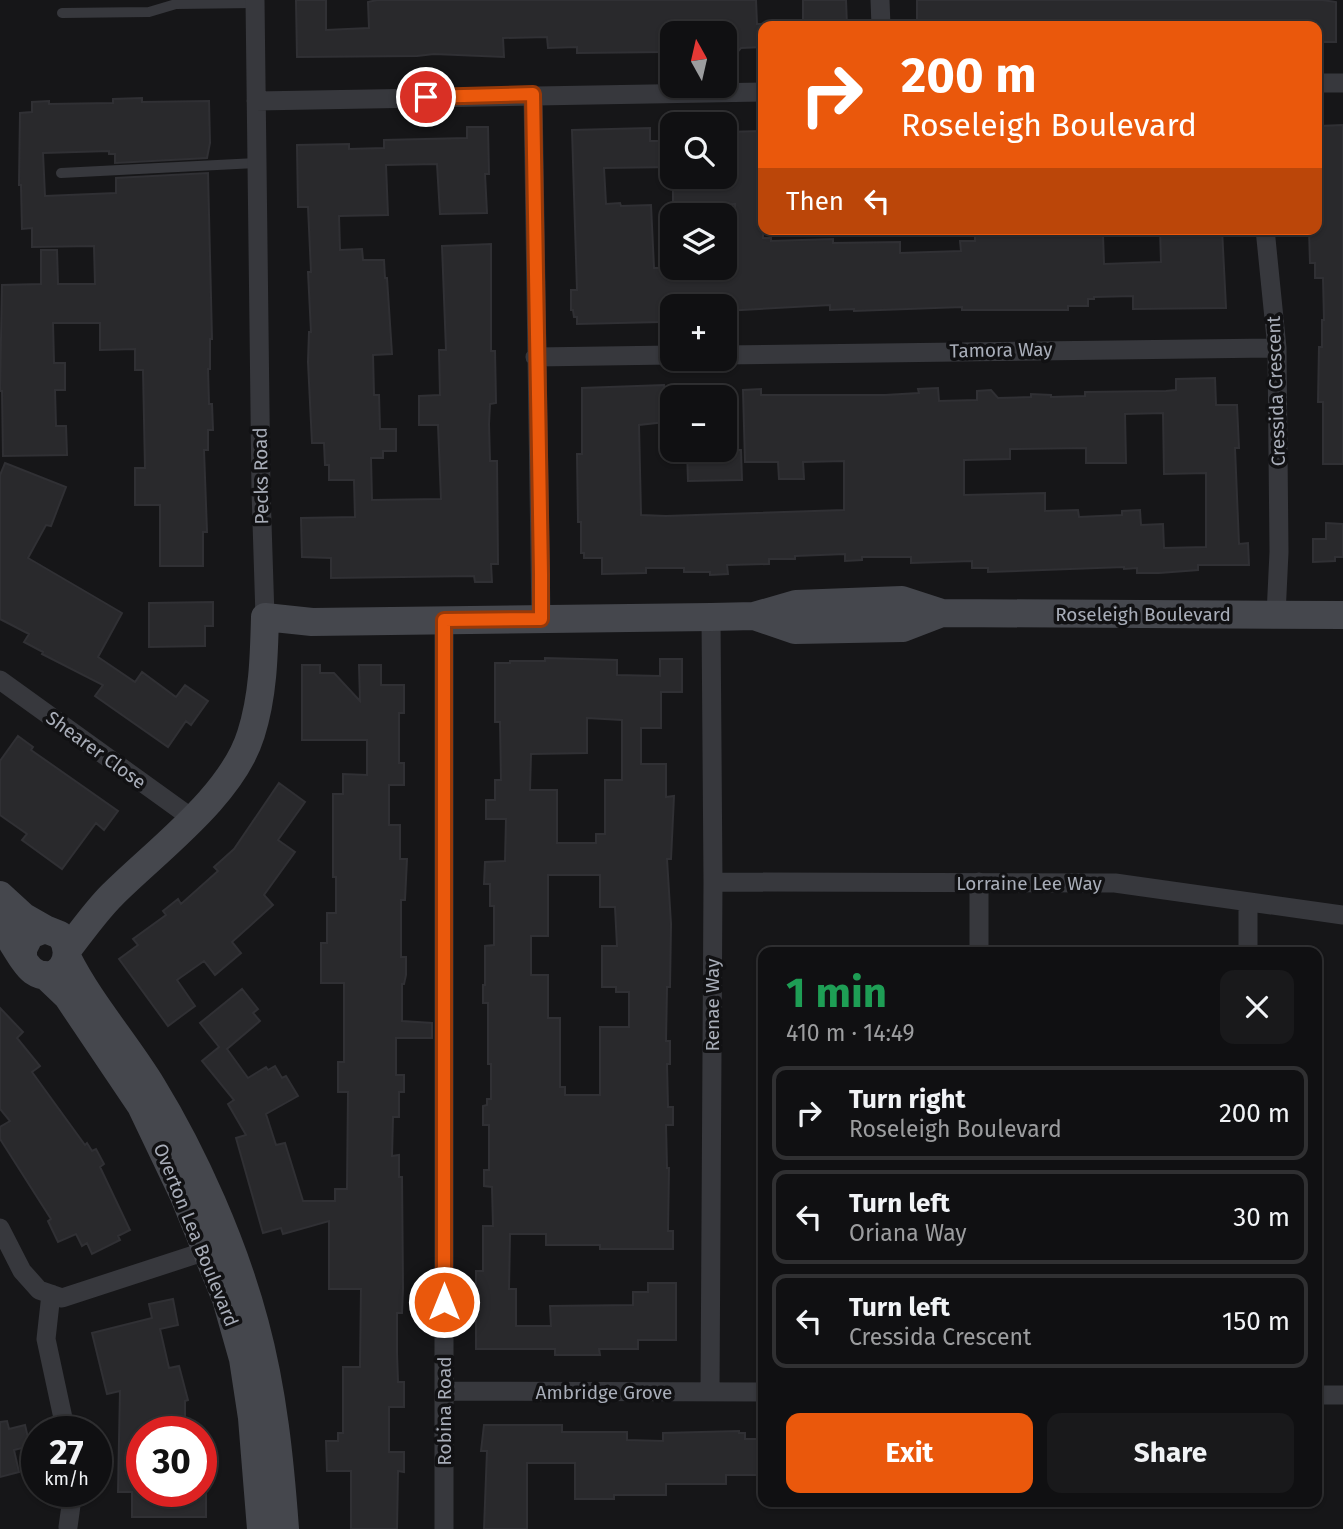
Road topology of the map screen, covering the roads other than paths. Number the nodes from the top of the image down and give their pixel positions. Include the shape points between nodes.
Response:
1 (880, 0) edge
2 (255, 2) edge
3 (62, 13) dead end
4 (881, 21) edge
5 (1322, 83) edge
6 (1343, 83) edge
7 (758, 92) edge
8 (533, 94) junction
9 (256, 101) junction
10 (257, 163) junction
11 (61, 173) dead end
12 (1266, 235) edge
13 (1277, 348) junction
14 (660, 355) edge
15 (737, 355) edge
16 (535, 357) junction
17 (1282, 615) junction
18 (1343, 615) edge
19 (711, 617) junction
20 (541, 619) junction
21 (444, 620) junction
22 (265, 623) junction
23 (0, 680) edge
24 (193, 819) junction
25 (713, 882) junction
26 (979, 883) junction
27 (0, 895) edge
28 (1248, 902) junction
29 (1343, 915) edge
30 (0, 925) edge
31 (58, 942) junction
32 (979, 947) edge
33 (1248, 947) edge
34 (23, 956) junction
35 (45, 975) junction
36 (0, 1228) edge
37 (218, 1248) junction
38 (51, 1294) junction
39 (444, 1391) junction
40 (710, 1392) junction
41 (758, 1392) edge
42 (1322, 1395) edge
43 (1343, 1395) edge
44 (63, 1416) edge
45 (71, 1507) edge
46 (68, 1527) edge
47 (261, 1529) edge
48 (285, 1529) edge
49 (444, 1529) edge

1 - 4 street
2 - 3 lane via 176,4 149,12
2 - 9 street, Pecks Road
5 - 6 street
7 - 8 street
8 - 9 street
8 - 16 street
9 - 10 street, Pecks Road
10 - 11 lane
10 - 22 street, Pecks Road
12 - 13 street, Cressida Crescent
13 - 15 street, Tamora Way
13 - 17 street, Cressida Crescent
14 - 16 street
16 - 20 street
17 - 18 street, Roseleigh Boulevard
17 - 19 street, Roseleigh Boulevard via 942,613 902,600 796,604 754,616
19 - 20 street, Roseleigh Boulevard
19 - 25 street, Renae Way
20 - 21 street, Roseleigh Boulevard
21 - 22 street, Roseleigh Boulevard
21 - 39 street, Robina Road
22 - 24 street, Pecks Road via 262,690 250,737 227,780
23 - 24 street, Shearer Close
24 - 31 street, Pecks Road
25 - 26 street, Lorraine Lee Way
25 - 40 street, Renae Way
26 - 28 street, Lorraine Lee Way via 1115,883
26 - 32 street
27 - 31 street, Overton Lea Boulevard
28 - 29 street, Lorraine Lee Way
28 - 33 street
30 - 34 street
31 - 34 street via 30,935
31 - 35 street via 59,970
31 - 37 street, Overton Lea Boulevard via 186,1145
34 - 35 street via 31,970
35 - 37 street, Overton Lea Boulevard via 67,996 141,1106 183,1194
36 - 38 street via 22,1271 39,1290
37 - 38 street via 79,1294 62,1298
37 - 47 street, Overton Lea Boulevard via 243,1359
37 - 48 street, Overton Lea Boulevard via 256,1324 280,1463
38 - 44 street via 46,1339
39 - 40 street, Ambridge Grove
39 - 49 street, Robina Road
40 - 41 street, Ambridge Grove
42 - 43 street
45 - 46 street

